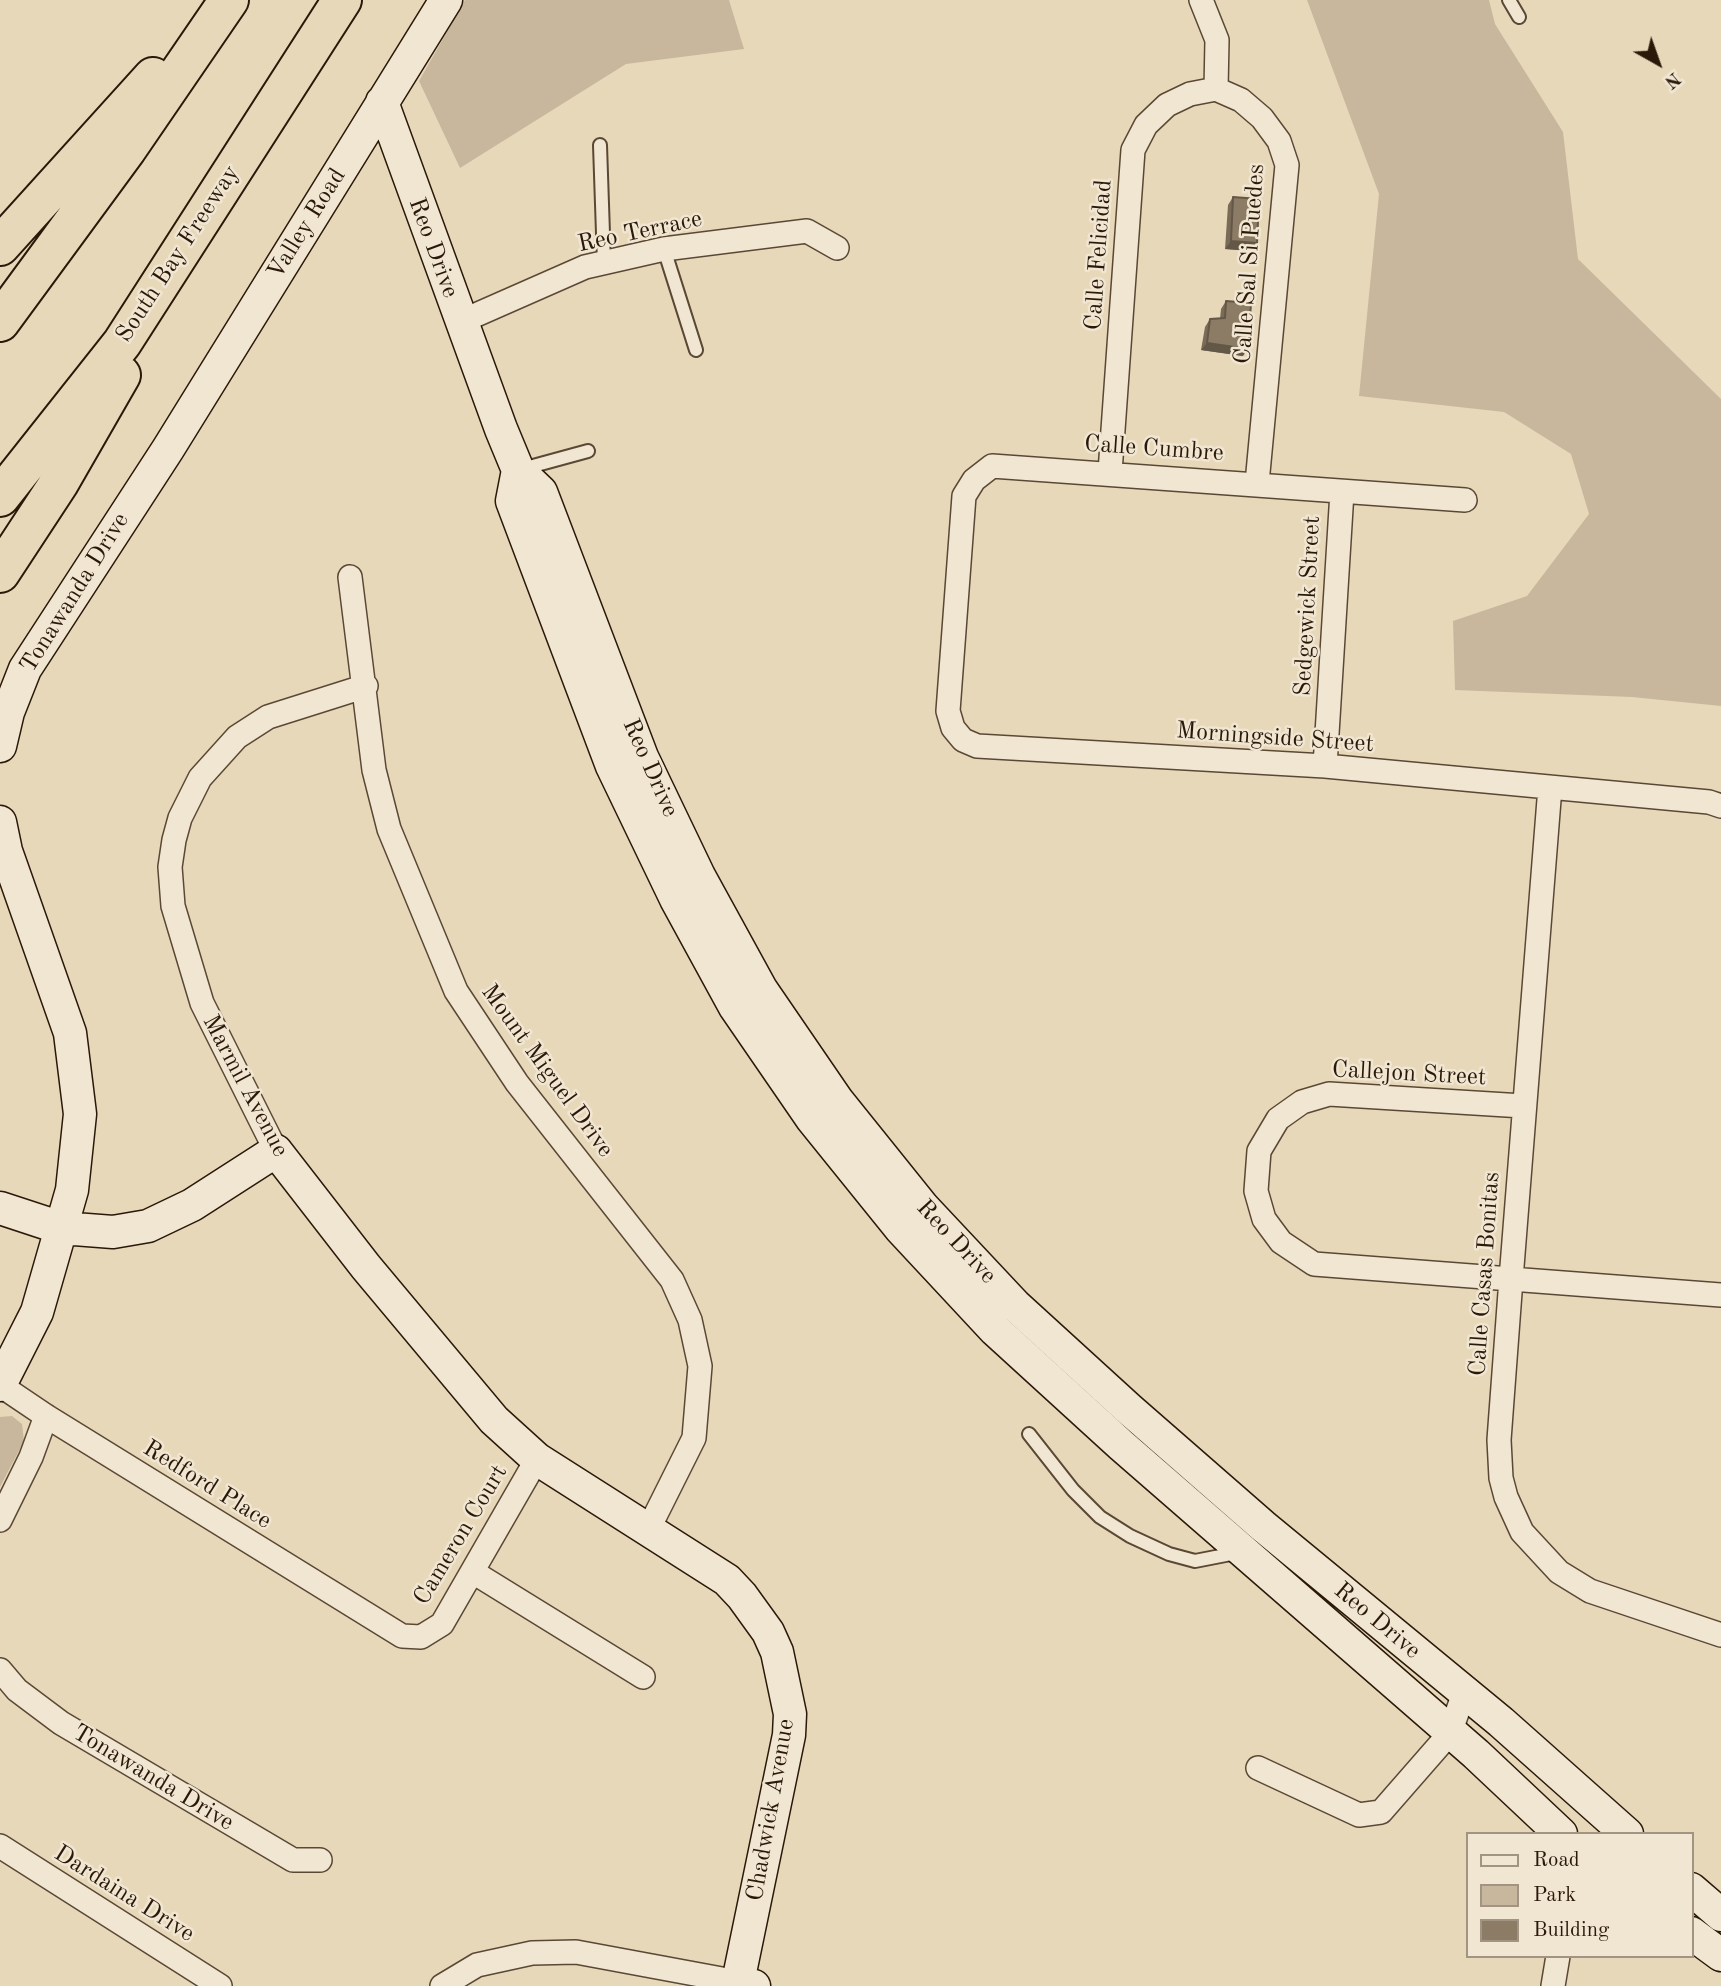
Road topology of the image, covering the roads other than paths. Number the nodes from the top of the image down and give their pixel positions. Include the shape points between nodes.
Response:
1 (222, 0) edge
2 (229, 0) edge
3 (342, 0) edge
4 (446, 0) edge
5 (1201, 0) edge
6 (1509, 0) edge
7 (1519, 17) dead end
8 (302, 64) junction
9 (1216, 89) junction
10 (382, 102) junction
11 (600, 145) dead end
12 (0, 246) edge
13 (837, 248) dead end
14 (664, 250) junction
15 (604, 263) junction
16 (0, 322) edge
17 (460, 322) junction
18 (696, 349) dead end
19 (168, 449) joint
20 (588, 452) dead end
21 (518, 470) junction
22 (1110, 472) junction
23 (1257, 483) junction
24 (1342, 492) junction
25 (0, 496) edge
26 (1465, 500) dead end
27 (0, 573) edge
28 (350, 577) dead end
29 (956, 608) joint
30 (366, 687) junction
31 (0, 746) edge
32 (1325, 766) junction
33 (1550, 787) junction
34 (1721, 806) edge
35 (0, 822) edge
36 (1523, 1106) junction
37 (276, 1151) junction
38 (0, 1208) edge
39 (61, 1228) junction
40 (1511, 1279) junction
41 (1721, 1294) edge
42 (0, 1385) edge
43 (46, 1416) junction
44 (1029, 1434) dead end
45 (537, 1459) junction
46 (0, 1520) edge
47 (649, 1528) junction
48 (1244, 1551) junction
49 (473, 1572) junction
50 (387, 1628) joint
51 (1721, 1635) edge
52 (0, 1670) edge
53 (643, 1677) dead end
54 (1464, 1692) junction
55 (1450, 1733) junction
56 (1258, 1768) dead end
57 (1559, 1832) edge
58 (1625, 1832) edge
59 (0, 1846) edge
60 (320, 1860) dead end
61 (1693, 1891) edge
62 (1721, 1915) edge
63 (1693, 1934) edge
64 (1721, 1955) edge
65 (1558, 1958) edge
66 (732, 1984) edge
67 (220, 1986) edge
68 (442, 1986) edge
69 (1553, 1986) edge

1 - 12 highway
2 - 16 highway
3 - 8 highway, South Bay Freeway
4 - 10 main road, Valley Road
5 - 9 street via 1217,40
6 - 7 lane
8 - 25 highway, South Bay Freeway via 121,343
8 - 27 highway via 59,482
9 - 22 street, Calle Felicidad via 1167,105 1146,125 1133,150
9 - 23 street, Calle Sal Si Puedes via 1241,100 1262,118 1279,141 1287,164
10 - 17 main road, Reo Drive
10 - 19 main road, Valley Road
11 - 15 lane
13 - 14 street, Reo Terrace via 807,231
14 - 15 street, Reo Terrace
14 - 18 lane
15 - 17 street, Reo Terrace via 585,267
17 - 21 main road, Reo Drive
19 - 31 main road, Tonawanda Drive via 25,669
20 - 21 lane
21 - 48 main road, Reo Drive via 512,501 612,766 735,1007 812,1119 900,1228 995,1330
21 - 54 main road, Reo Drive via 541,492 642,757 699,876 761,989 837,1100 923,1207 1015,1305 1263,1526
22 - 23 street, Calle Cumbre
22 - 29 street, Calle Cumbre via 992,466 981,474 964,496
23 - 24 street, Calle Cumbre
24 - 26 street, Calle Cumbre
24 - 32 street, Sedgewick Street
28 - 30 street, Mount Miguel Drive
29 - 32 street, Morningside Street via 948,711 953,728 970,744
30 - 37 street, Marmil Avenue via 268,717 237,737 200,778 174,840 170,867 173,906 202,1003
30 - 47 street, Mount Miguel Drive via 374,770 389,830 456,991 517,1083 672,1280 690,1320 700,1366 694,1438
32 - 33 street, Morningside Street
33 - 34 street, Morningside Street
33 - 36 street, Calle Casas Bonitas
35 - 39 main road via 70,1033 80,1114 72,1190
36 - 40 street, Calle Casas Bonitas
36 - 40 street, Callejon Street via 1329,1094 1315,1097 1289,1109 1270,1128 1259,1151 1255,1177 1259,1205 1272,1231 1291,1251 1314,1264
37 - 39 main road via 192,1205 148,1226 113,1232
37 - 45 main road, Marmil Avenue via 486,1411
38 - 39 main road
39 - 42 main road via 37,1312
40 - 41 street
40 - 51 street, Calle Casas Bonitas via 1499,1459 1506,1497 1522,1532 1545,1560 1582,1587
42 - 43 street, Redford Place
43 - 46 street
43 - 50 street, Redford Place
44 - 48 lane via 1073,1490 1100,1517 1130,1536 1169,1555 1195,1561
45 - 47 main road, Marmil Avenue
45 - 49 street, Cameron Court
47 - 66 main road, Chadwick Avenue via 727,1580 743,1596 768,1632 788,1693 789,1735
48 - 55 main road, Reo Drive
49 - 50 street, Cameron Court via 442,1623 421,1637 402,1636
49 - 53 street
52 - 60 street, Tonawanda Drive via 17,1690 61,1723 293,1860
54 - 55 street
54 - 58 main road, Reo Drive
55 - 56 street via 1381,1812 1359,1815
55 - 57 main road, Reo Drive
59 - 67 street, Dardaina Drive
61 - 62 main road
63 - 64 main road
65 - 69 street
66 - 68 street via 576,1952 532,1953 477,1965

